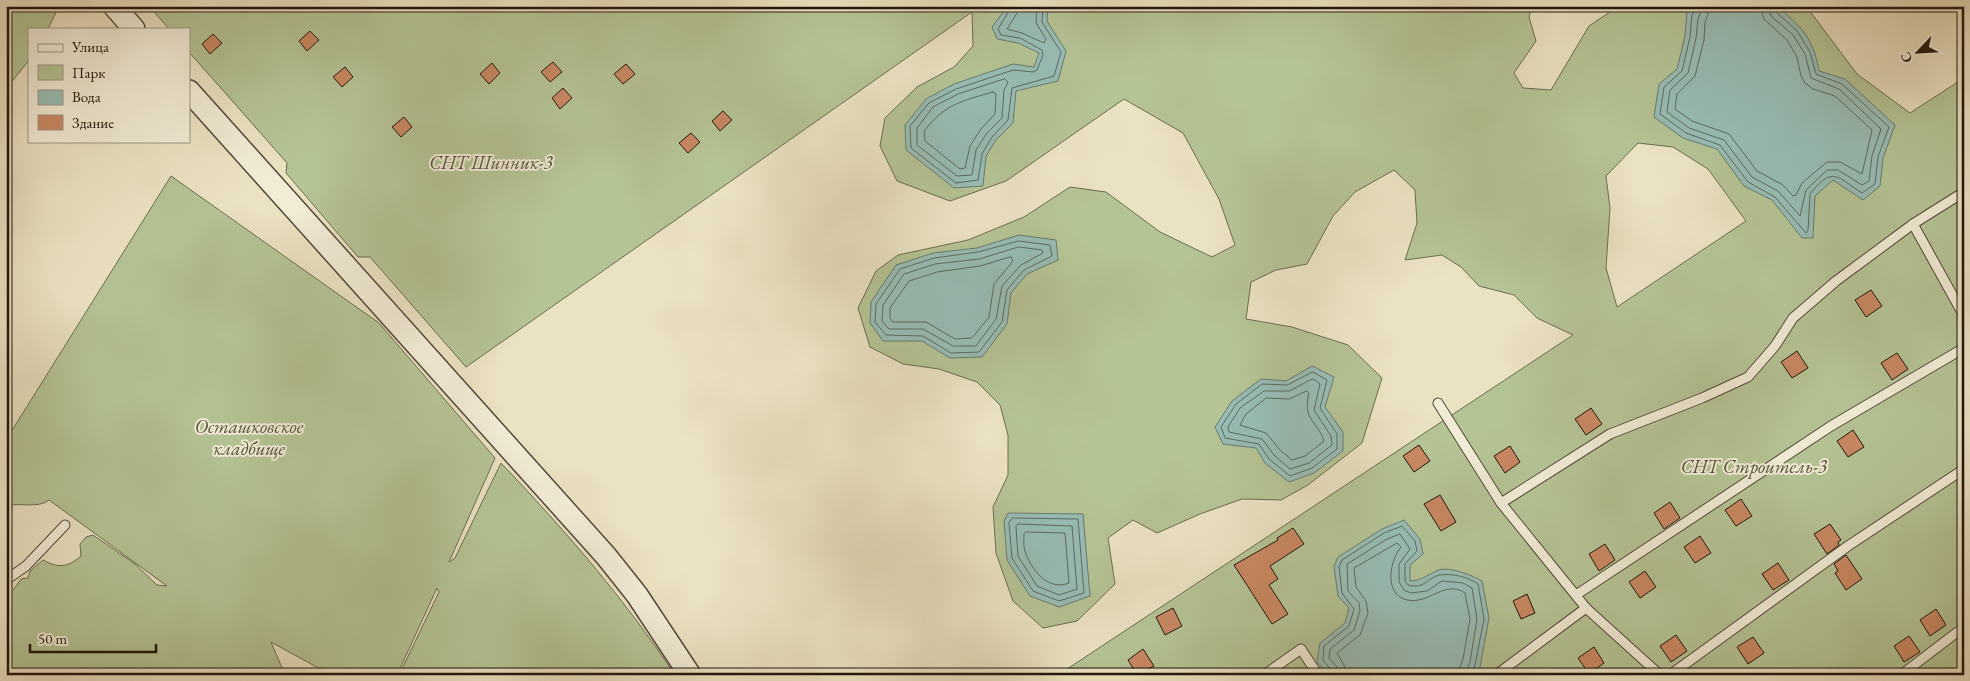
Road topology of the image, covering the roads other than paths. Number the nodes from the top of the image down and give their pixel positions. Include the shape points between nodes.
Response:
1 (114, 6) edge
2 (133, 28) edge
3 (190, 93) edge
4 (1964, 192) edge
5 (1913, 224) junction
6 (1964, 316) edge
7 (1964, 348) edge
8 (1438, 403) dead end
9 (1964, 469) edge
10 (1502, 503) junction
11 (65, 525) dead end
12 (6, 580) edge
13 (1576, 595) junction
14 (1586, 608) junction
15 (1964, 627) edge
16 (690, 675) edge
17 (1264, 675) edge
18 (1318, 675) edge
19 (1496, 675) edge
20 (1660, 675) edge
21 (1670, 675) edge
22 (1901, 675) edge

1 - 2 street
3 - 16 street via 606,556 637,595
4 - 5 lane
5 - 6 lane
5 - 10 lane via 1836,281 1793,318 1775,346 1748,377 1610,434
7 - 13 lane via 1830,426
8 - 10 lane
9 - 21 lane via 1848,546
10 - 13 lane
11 - 12 lane via 26,566
13 - 14 lane
14 - 19 lane
14 - 20 lane
15 - 22 lane
17 - 18 lane via 1301,649

